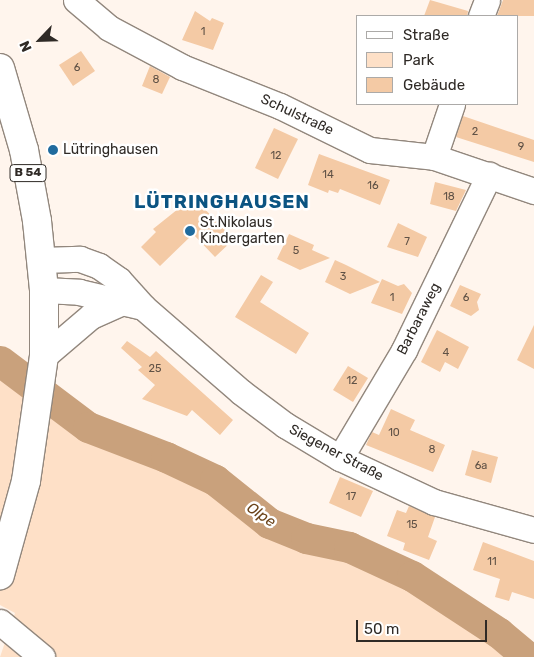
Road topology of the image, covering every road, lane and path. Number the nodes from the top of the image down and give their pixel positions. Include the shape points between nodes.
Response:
1 (76, 0) edge
2 (487, 0) edge
3 (481, 15) edge
4 (0, 68) edge
5 (452, 105) edge
6 (434, 157) junction
7 (489, 175) junction
8 (534, 191) edge
9 (42, 260) junction
10 (44, 290) junction
11 (133, 304) junction
12 (44, 356) junction
13 (340, 458) junction
14 (534, 530) edge
15 (0, 575) edge
16 (0, 622) edge
17 (42, 657) edge

1 - 6 street, Schulstraße via 109,28 182,67 280,106 370,150
2 - 3 street
4 - 9 main road, B 54 via 24,150
5 - 6 street
6 - 7 street, Schulstraße
7 - 8 street, Schulstraße
7 - 13 street, Barbaraweg via 404,350
9 - 10 main road, B 54
9 - 11 street, Siegener Straße via 80,259 99,266 119,280
10 - 11 street, Siegener Straße via 79,292
10 - 12 main road, B 54
11 - 12 street via 91,316
11 - 13 street, Siegener Straße via 285,425
12 - 15 main road, B 54 via 26,481
13 - 14 street, Siegener Straße via 434,502
16 - 17 street

